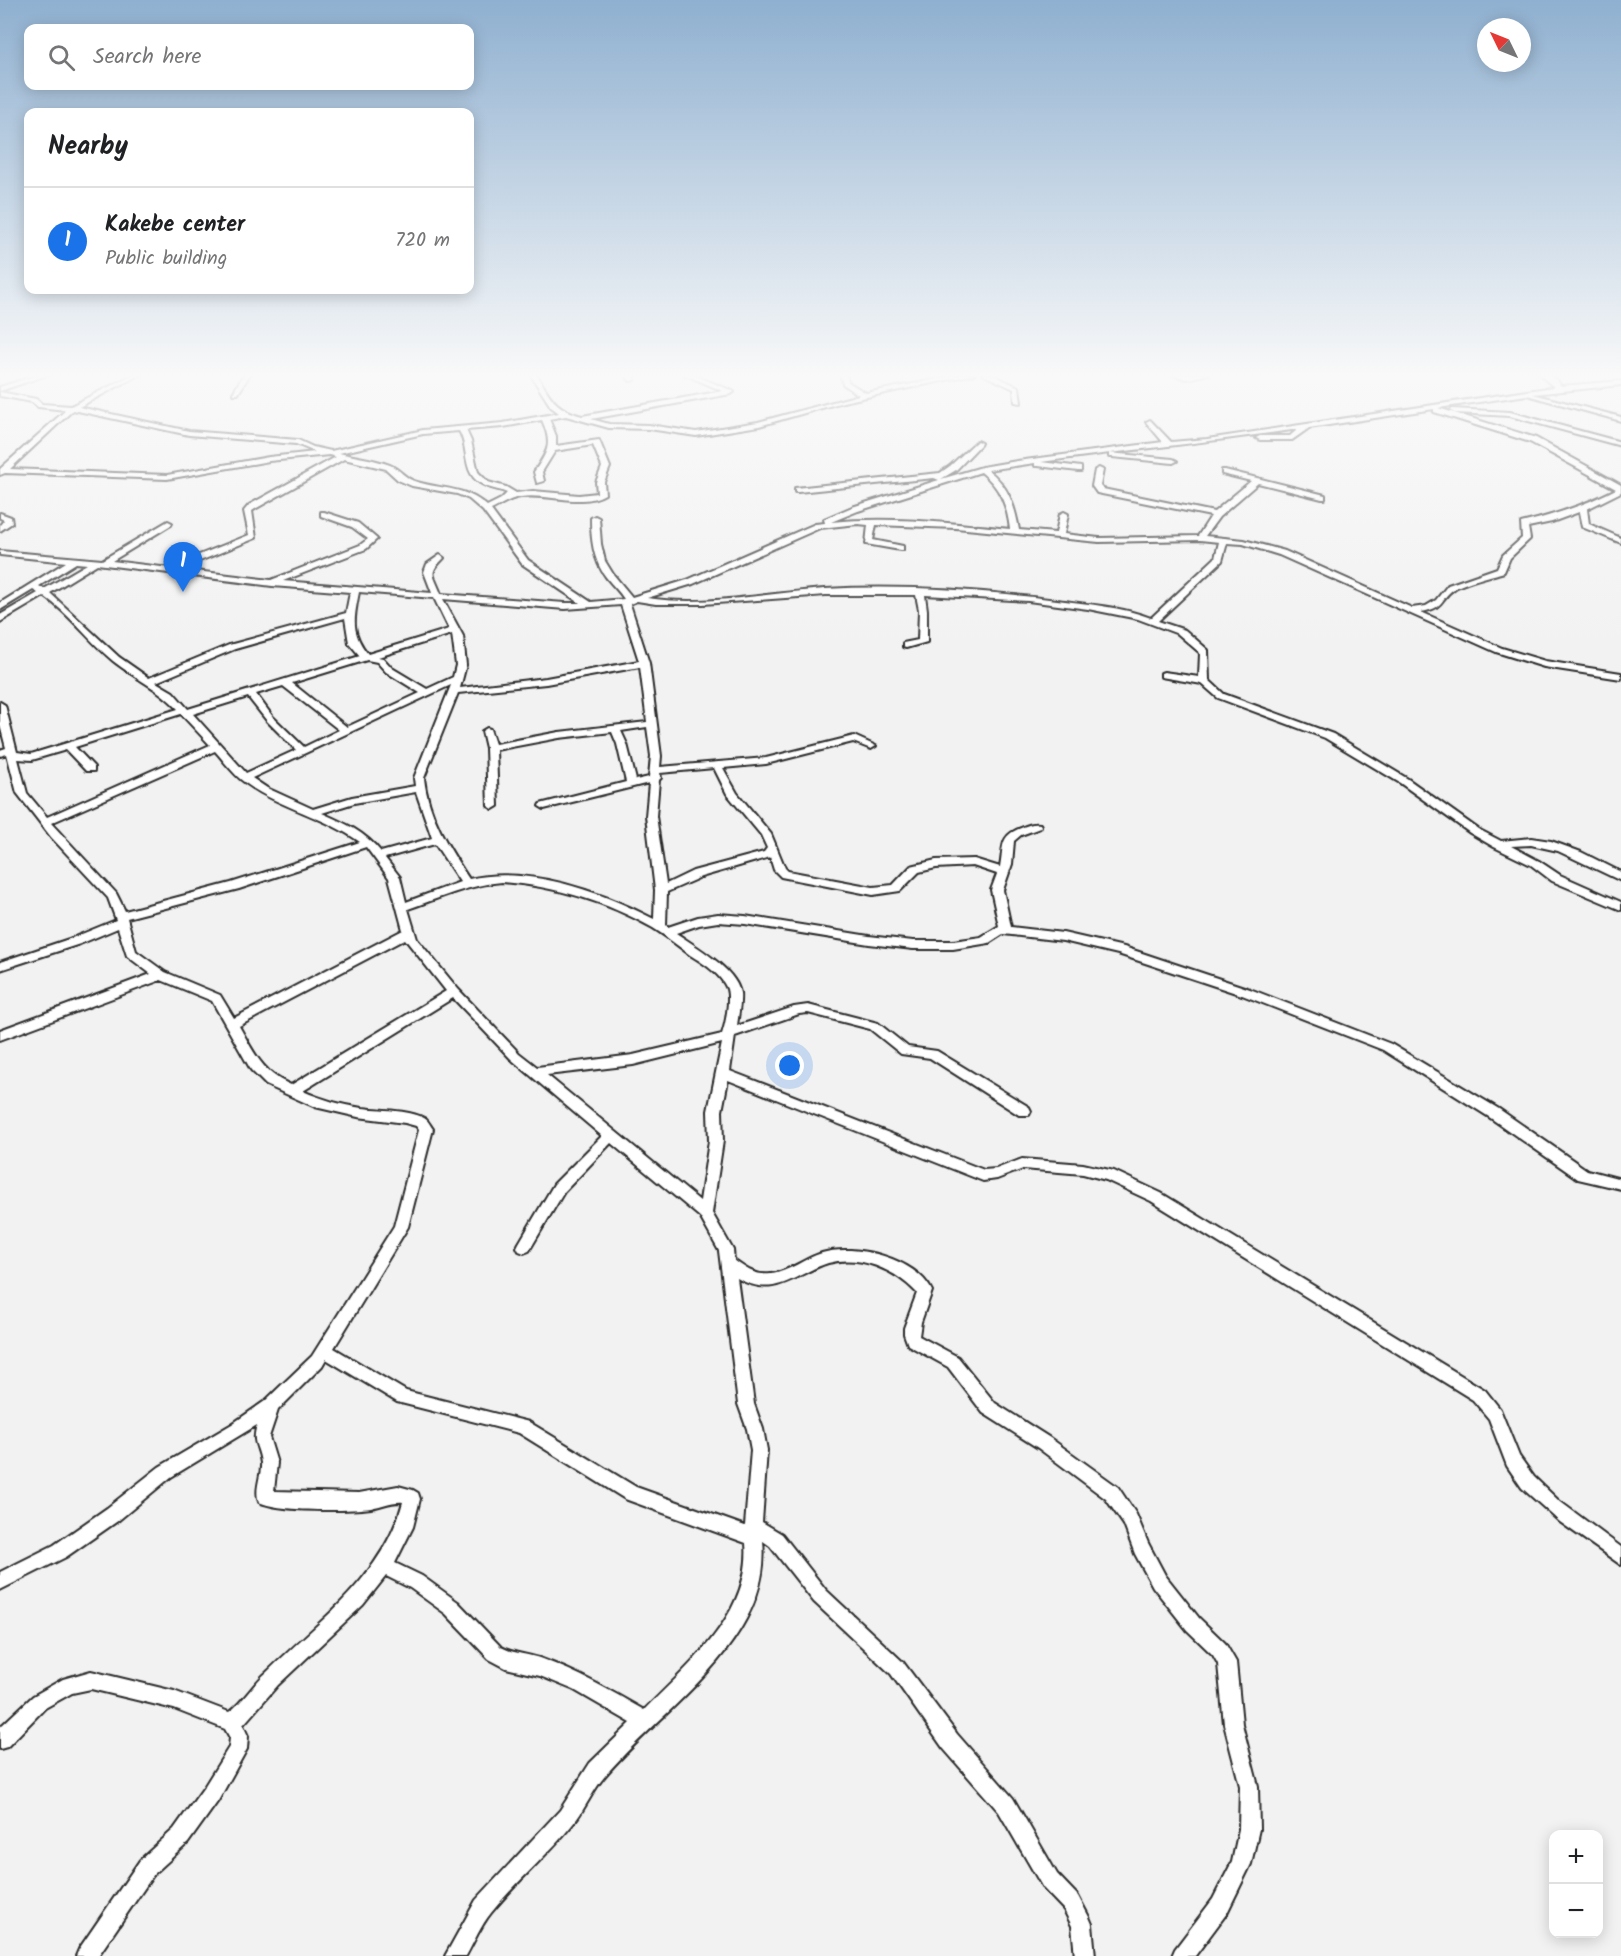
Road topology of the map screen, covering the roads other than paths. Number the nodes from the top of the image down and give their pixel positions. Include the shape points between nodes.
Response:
1 (229, 465) edge
2 (329, 465) edge
3 (380, 465) edge
4 (473, 465) edge
5 (543, 465) edge
6 (605, 465) edge
7 (953, 465) edge
8 (1004, 465) edge
9 (1055, 465) edge
10 (1578, 465) edge
11 (982, 469) junction
12 (1078, 469) dead end
13 (1099, 470) dead end
14 (1, 472) edge
15 (1225, 472) dead end
16 (943, 475) junction
17 (1258, 479) junction
18 (540, 481) dead end
19 (1621, 489) edge
20 (798, 490) dead end
21 (915, 492) junction
22 (511, 496) junction
23 (1322, 496) dead end
24 (1583, 508) junction
25 (486, 509) junction
26 (324, 514) dead end
27 (1064, 514) dead end
28 (0, 515) edge
29 (1216, 515) junction
30 (595, 518) dead end
31 (168, 523) dead end
32 (872, 523) junction
33 (818, 526) junction
34 (0, 530) edge
35 (1015, 533) junction
36 (1060, 536) junction
37 (1200, 538) junction
38 (1224, 539) junction
39 (1621, 541) edge
40 (900, 548) dead end
41 (0, 553) edge
42 (440, 558) dead end
43 (73, 561) junction
44 (99, 562) junction
45 (180, 571) junction
46 (272, 583) junction
47 (40, 590) junction
48 (355, 590) junction
49 (920, 592) junction
50 (439, 596) junction
51 (631, 600) junction
52 (590, 605) junction
53 (0, 607) edge
54 (1412, 610) junction
55 (351, 614) junction
56 (0, 619) edge
57 (1152, 622) junction
58 (456, 630) junction
59 (906, 645) dead end
60 (366, 657) junction
61 (644, 663) junction
62 (1164, 675) dead end
63 (1621, 676) edge
64 (457, 679) junction
65 (1204, 681) junction
66 (148, 682) junction
67 (284, 682) junction
68 (454, 691) junction
69 (251, 694) junction
70 (428, 694) junction
71 (0, 705) edge
72 (184, 712) junction
73 (651, 724) junction
74 (615, 728) junction
75 (346, 731) junction
76 (488, 731) dead end
77 (68, 746) junction
78 (871, 746) dead end
79 (215, 747) junction
80 (491, 748) junction
81 (301, 750) junction
82 (8, 752) edge
83 (718, 767) junction
84 (90, 769) dead end
85 (656, 774) junction
86 (245, 778) junction
87 (632, 784) junction
88 (420, 788) junction
89 (494, 806) dead end
90 (544, 806) dead end
91 (314, 812) junction
92 (45, 822) junction
93 (1036, 826) dead end
94 (438, 840) junction
95 (368, 843) junction
96 (1498, 845) junction
97 (773, 849) junction
98 (379, 856) junction
99 (1004, 872) junction
100 (1621, 877) edge
101 (467, 884) junction
102 (661, 890) junction
103 (1621, 906) edge
104 (404, 907) junction
105 (122, 919) junction
106 (662, 930) junction
107 (1003, 930) junction
108 (409, 932) junction
109 (0, 966) edge
110 (161, 975) junction
111 (454, 992) junction
112 (231, 1025) junction
113 (0, 1035) edge
114 (728, 1035) junction
115 (536, 1072) junction
116 (723, 1073) junction
117 (292, 1091) junction
118 (1024, 1111) dead end
119 (610, 1136) junction
120 (1621, 1184) edge
121 (705, 1213) junction
122 (524, 1247) dead end
123 (728, 1263) junction
124 (324, 1350) junction
125 (271, 1406) junction
126 (754, 1532) junction
127 (1621, 1557) edge
128 (383, 1566) junction
129 (0, 1581) edge
130 (644, 1720) junction
131 (231, 1722) junction
132 (0, 1740) edge
133 (86, 1956) edge
134 (455, 1956) edge
135 (1085, 1956) edge
136 (1182, 1956) edge

1 - 14 street via 167,477
2 - 45 street via 252,507 248,512 253,536 192,561
3 - 25 street via 415,484 465,494
4 - 22 street via 479,479 509,490
5 - 18 street via 538,472
6 - 22 street via 600,482 602,494
7 - 16 street
8 - 11 street
9 - 12 street
10 - 19 street
11 - 21 street
11 - 35 street via 998,481 1012,506
13 - 29 street via 1096,486 1100,491
15 - 17 street
16 - 20 street
16 - 21 street
17 - 23 street
17 - 29 street
19 - 24 street
21 - 33 street via 855,509
22 - 25 street
24 - 39 street via 1585,525
24 - 54 street via 1524,525 1526,539 1506,557 1501,570 1451,587 1435,604
25 - 52 street via 525,562
26 - 46 street via 355,525 373,539 363,547
27 - 36 street
28 - 34 street via 8,519
29 - 37 street
30 - 51 street via 594,538 604,567
31 - 44 street
32 - 33 street
32 - 35 street
32 - 40 street via 869,542
33 - 51 street via 690,582
35 - 36 street
36 - 37 street via 1110,541
37 - 38 street
38 - 54 street via 1282,553
38 - 57 street via 1219,559
41 - 43 street
42 - 50 street via 428,572
43 - 44 street
43 - 47 street
44 - 45 street
44 - 47 street
45 - 46 street
46 - 48 street
47 - 53 street
47 - 56 street
47 - 66 street
48 - 50 street
48 - 55 street
49 - 51 street via 821,592 709,602
49 - 57 street via 989,594 1108,608
49 - 59 street via 922,642
50 - 52 street via 516,604
50 - 58 street
51 - 52 street
51 - 61 street
54 - 63 street via 1526,660
55 - 60 street via 351,636
55 - 66 street via 232,647
57 - 65 street via 1199,643 1205,652
58 - 60 street
58 - 64 street via 461,665
60 - 67 street
60 - 70 street via 380,660
61 - 68 street via 546,681
61 - 73 street
62 - 65 street
64 - 68 street
64 - 70 street
65 - 96 street via 1228,700 1314,729 1354,749
66 - 72 street via 170,694
67 - 69 street
67 - 75 street
68 - 88 street via 419,778
69 - 72 street
69 - 81 street
70 - 75 street
71 - 82 street
72 - 77 street
72 - 79 street
73 - 74 street
73 - 85 street
74 - 80 street
74 - 87 street
75 - 81 street
76 - 80 street
77 - 82 street via 32,757
77 - 84 street
78 - 83 street via 852,740 789,757
79 - 86 street
79 - 92 street
80 - 89 street
81 - 86 street
82 - 92 street via 22,793
83 - 85 street
83 - 97 street via 732,794 766,834
85 - 87 street
85 - 102 street via 651,816
86 - 91 street
87 - 90 street
88 - 91 street via 352,800
88 - 94 street
91 - 95 street via 350,829
92 - 105 street via 112,896
93 - 99 street via 1010,839
94 - 98 street
94 - 101 street
95 - 98 street
95 - 105 street
96 - 100 street via 1521,840 1550,845 1576,853
96 - 103 street via 1562,882
97 - 99 street via 785,874 873,891 901,886 921,866 974,862
97 - 102 street
98 - 104 street via 394,878
99 - 107 street via 997,890
101 - 104 street
101 - 106 street via 504,879 566,889 621,906
102 - 106 street
104 - 108 street
105 - 109 street via 76,941
105 - 110 street via 131,953
106 - 107 street via 718,918 933,946 969,944
106 - 114 street via 716,967 732,986
107 - 120 street via 1063,937 1119,950 1246,992 1387,1047 1494,1113 1583,1175
108 - 111 street via 411,940
108 - 112 street
110 - 112 street via 213,996
110 - 113 street
111 - 115 street via 515,1056
111 - 117 street
112 - 117 street via 256,1067 271,1082
114 - 115 street via 633,1060
114 - 116 street
114 - 118 street via 808,1009 867,1023 904,1051 933,1053
115 - 119 street
116 - 121 street via 715,1111 716,1141
116 - 127 street via 983,1176 1022,1164 1083,1169 1109,1175 1156,1197 1479,1395 1498,1415 1511,1455 1525,1479
117 - 124 street via 315,1102 420,1122 426,1129 401,1227
119 - 121 street
119 - 122 street via 559,1188
121 - 123 street via 726,1250
123 - 126 street via 746,1404 759,1450
123 - 136 street via 750,1278 781,1279 839,1255 878,1262 909,1275 925,1291 924,1302 911,1327 914,1341 953,1362 989,1408 1112,1493 1130,1520 1158,1581 1219,1649 1227,1662 1233,1724 1249,1786 1249,1829 1241,1864 1220,1906
124 - 125 street
124 - 126 street via 403,1397 523,1427 631,1493
125 - 128 street via 261,1437 269,1463 265,1496 341,1501 401,1494 412,1499
125 - 129 street via 165,1472 60,1551
126 - 130 street via 756,1558 752,1580 731,1627 705,1662
126 - 135 street via 776,1540 820,1596 897,1668 950,1741 1006,1805 1050,1881 1071,1903 1082,1924
128 - 130 street via 416,1582 452,1608 495,1653 570,1680
128 - 131 street via 349,1605 267,1683 252,1705
130 - 134 street via 597,1770 567,1817 483,1906
131 - 132 street via 174,1701 91,1680 69,1685 39,1702
131 - 133 street via 239,1736 238,1749 211,1794 181,1836 147,1867

